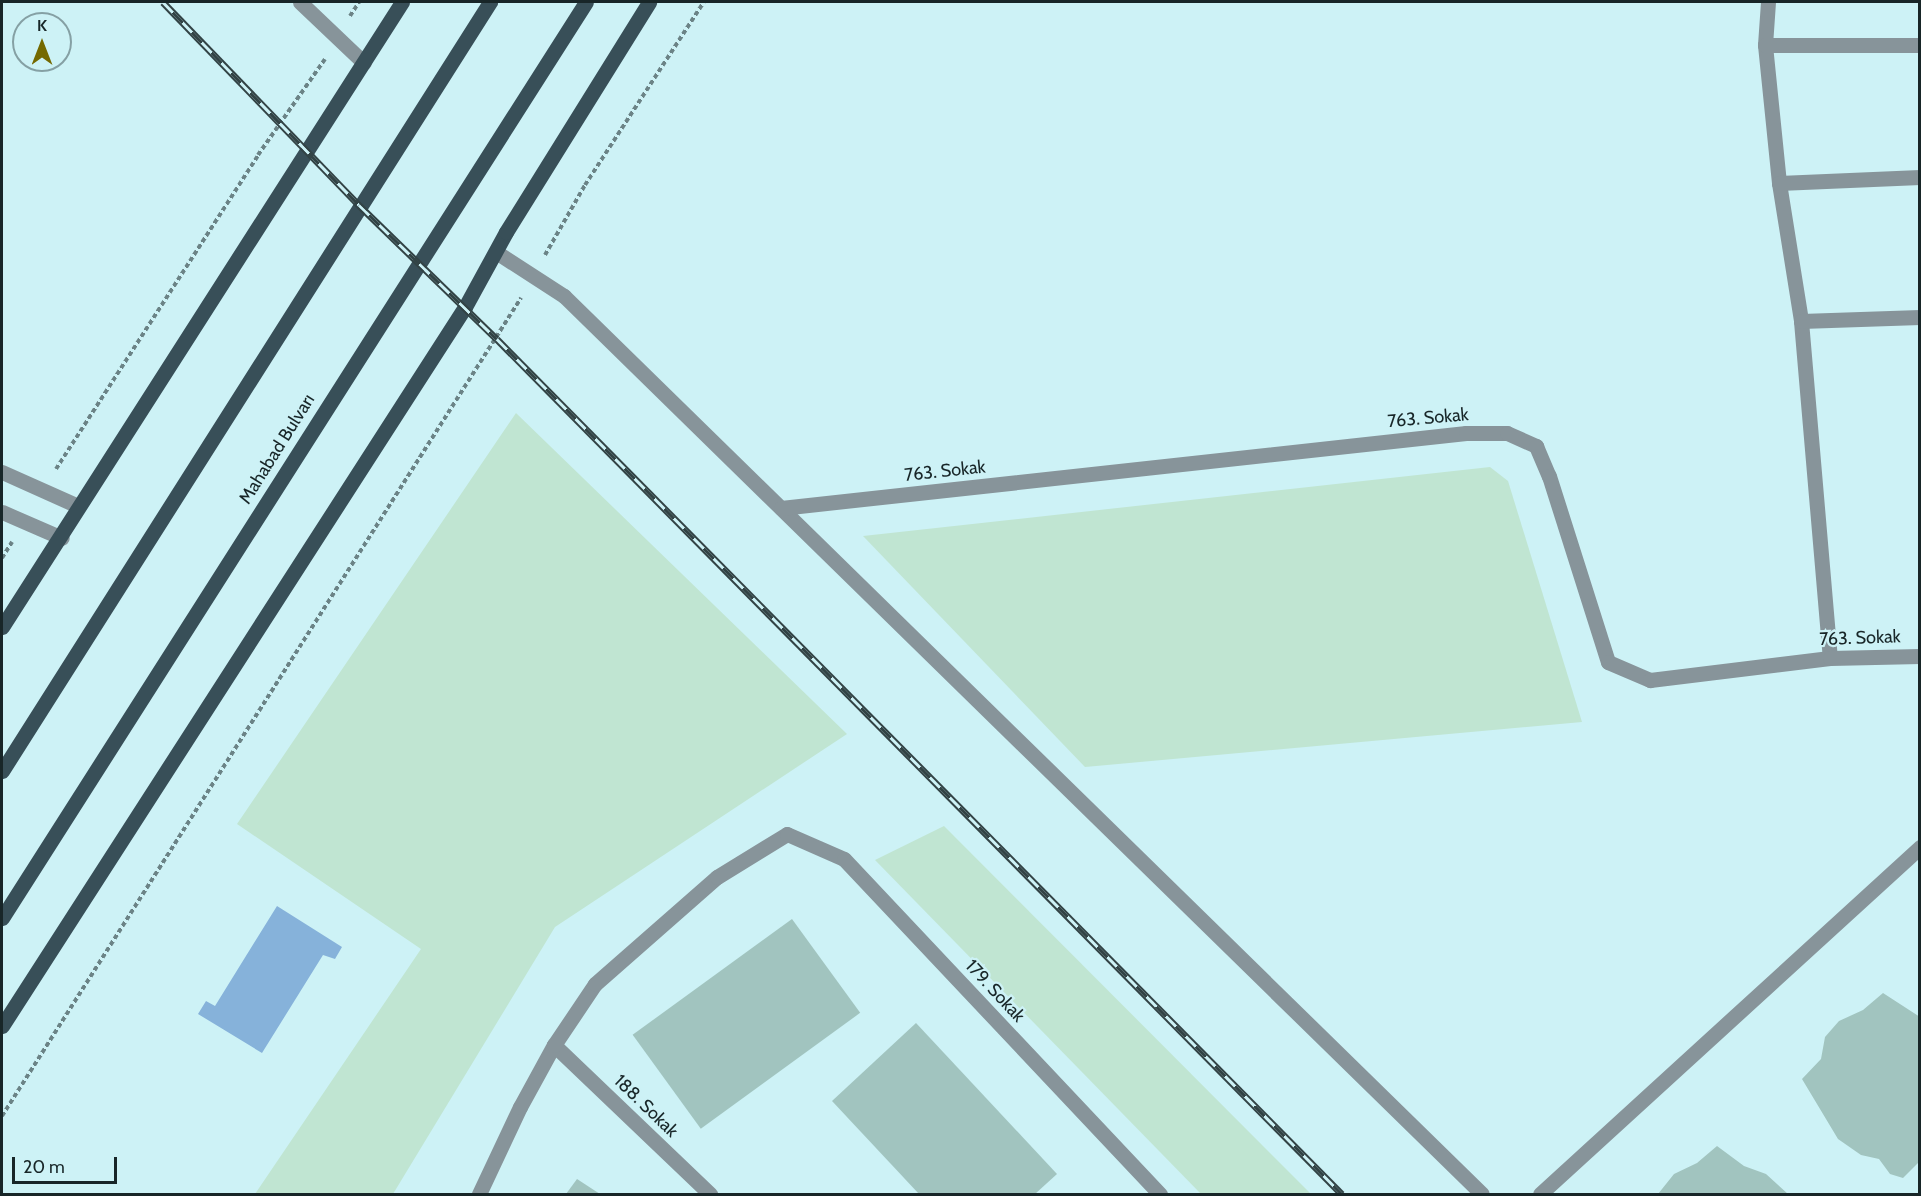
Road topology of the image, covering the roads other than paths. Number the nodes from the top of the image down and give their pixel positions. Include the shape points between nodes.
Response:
1 (300, 2) edge
2 (402, 2) edge
3 (490, 2) edge
4 (586, 2) edge
5 (649, 2) edge
6 (1768, 2) edge
7 (1765, 45) junction
8 (1920, 45) edge
9 (364, 63) junction
10 (1920, 177) edge
11 (1779, 183) junction
12 (496, 252) junction
13 (1920, 317) edge
14 (1801, 321) junction
15 (2, 472) edge
16 (78, 506) junction
17 (781, 508) junction
18 (2, 512) edge
19 (62, 538) junction
20 (2, 627) edge
21 (1920, 656) edge
22 (1830, 657) junction
23 (2, 771) edge
24 (1920, 847) edge
25 (2, 918) edge
26 (2, 1026) edge
27 (554, 1045) junction
28 (479, 1194) edge
29 (710, 1194) edge
30 (1161, 1194) edge
31 (1482, 1194) edge
32 (1540, 1194) edge

1 - 9 street
2 - 9 main road
3 - 23 main road
4 - 25 main road, Mahabad Bulvarı
5 - 12 main road
6 - 7 street
7 - 8 street
7 - 11 street
9 - 16 main road
10 - 11 street
11 - 14 street
12 - 17 street via 564,296
12 - 26 main road via 465,307
13 - 14 street
14 - 22 street
15 - 16 street
16 - 19 main road
17 - 22 street, 763. Sokak via 1466,433 1507,433 1536,446 1608,662 1650,680
17 - 31 street
18 - 19 street
19 - 20 main road
21 - 22 street, 763. Sokak
24 - 32 street
27 - 28 street
27 - 29 street, 188. Sokak
27 - 30 street, 179. Sokak via 595,984 717,877 787,834 844,859

